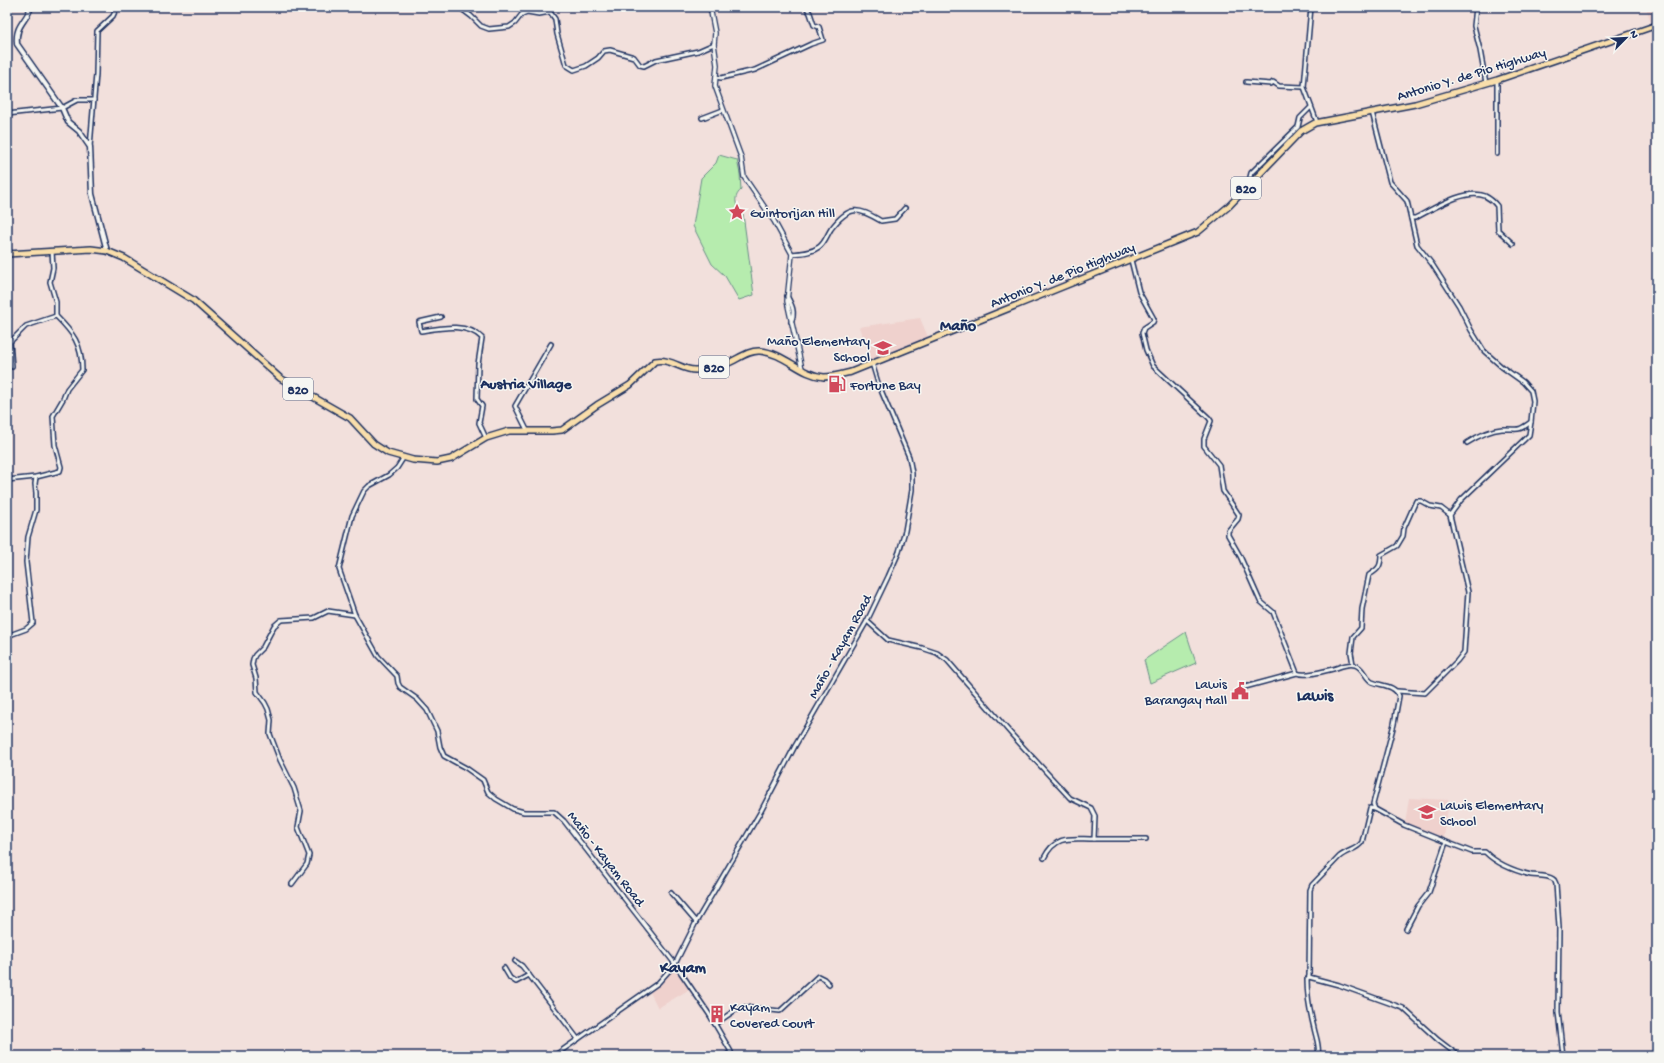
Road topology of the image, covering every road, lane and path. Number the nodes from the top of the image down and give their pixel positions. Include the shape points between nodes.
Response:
1 (31, 7) edge
2 (117, 7) edge
3 (459, 7) edge
4 (710, 7) edge
5 (806, 7) edge
6 (1311, 7) edge
7 (1476, 7) edge
8 (1657, 25) edge
9 (714, 44) junction
10 (716, 77) junction
11 (1497, 80) junction
12 (1246, 82) dead end
13 (1486, 83) junction
14 (1304, 87) junction
15 (94, 100) junction
16 (1311, 107) junction
17 (62, 108) junction
18 (723, 110) junction
19 (1372, 112) junction
20 (7, 114) edge
21 (702, 118) dead end
22 (1317, 122) junction
23 (90, 147) junction
24 (1498, 154) dead end
25 (1252, 182) junction
26 (904, 208) dead end
27 (1411, 218) junction
28 (1513, 244) dead end
29 (52, 251) junction
30 (107, 251) junction
31 (7, 254) edge
32 (792, 254) junction
33 (1131, 260) junction
34 (56, 316) junction
35 (441, 317) dead end
36 (8, 342) edge
37 (551, 344) dead end
38 (872, 363) junction
39 (12, 367) dead end
40 (802, 369) junction
41 (1531, 422) junction
42 (527, 430) junction
43 (486, 438) junction
44 (1467, 443) dead end
45 (404, 457) junction
46 (36, 477) junction
47 (7, 480) edge
48 (1450, 515) junction
49 (355, 616) junction
50 (867, 621) junction
51 (7, 636) edge
52 (1353, 664) junction
53 (1297, 673) junction
54 (1245, 687) dead end
55 (1397, 691) junction
56 (1375, 809) junction
57 (1094, 839) junction
58 (1146, 839) dead end
59 (1446, 842) junction
60 (1044, 858) dead end
61 (292, 884) dead end
62 (671, 893) dead end
63 (696, 922) junction
64 (1406, 930) dead end
65 (515, 961) dead end
66 (675, 964) junction
67 (504, 968) dead end
68 (529, 975) junction
69 (1309, 977) junction
70 (829, 984) dead end
71 (715, 1024) junction
72 (578, 1039) junction
73 (554, 1056) edge
74 (725, 1056) edge
75 (1318, 1056) edge
76 (1459, 1056) edge
77 (1564, 1056) edge

1 - 17 main road via 19,27 16,35 17,44
2 - 15 street via 113,16 97,31
3 - 9 street via 489,29 509,27 527,12 550,12 555,19 566,65 574,70 586,66 608,50 634,57 644,66 656,60 698,51
4 - 9 street via 715,33
5 - 10 street via 823,40 755,70
6 - 14 street
7 - 13 street via 1474,26
8 - 11 highway, Antonio Y. de Pio Highway / 820
9 - 10 street
10 - 18 street via 715,86
11 - 13 highway, Antonio Y. de Pio Highway / 820
11 - 24 street
12 - 14 street via 1274,82 1279,86
13 - 19 highway, Antonio Y. de Pio Highway / 820 via 1415,104
14 - 16 street
15 - 17 street via 76,100
15 - 23 street
16 - 22 street
16 - 25 street via 1300,118 1298,127 1251,172
17 - 20 street
17 - 23 main road via 68,122 79,131
18 - 21 street
18 - 32 street via 741,157 744,177 774,221
19 - 22 highway, Antonio Y. de Pio Highway / 820
19 - 27 street via 1390,182 1407,201
22 - 25 highway, Antonio Y. de Pio Highway / 820 via 1301,131
23 - 30 main road via 92,194
25 - 33 highway, Antonio Y. de Pio Highway / 820 via 1198,232
26 - 32 street via 895,219 881,221 866,212 854,210 844,215 819,247
27 - 28 street via 1460,196 1485,196 1497,206 1498,230
27 - 41 street via 1416,245 1432,264 1459,306 1484,351 1532,391
29 - 30 highway, Antonio Y. de Pio Highway / 820
29 - 31 highway, Antonio Y. de Pio Highway / 820
29 - 34 street via 53,268 50,282 56,302
30 - 45 highway, Antonio Y. de Pio Highway / 820 via 124,258 193,300 280,378 350,418 374,444 388,453
32 - 40 street via 787,296
33 - 38 highway, Antonio Y. de Pio Highway / 820
33 - 53 street via 1140,292 1154,319 1142,333 1149,358 1160,374 1209,418 1204,446 1219,465 1224,491 1239,515 1228,535 1260,602 1273,612
34 - 36 street via 26,326
34 - 46 street via 80,345 82,370 70,384 53,416 60,471
35 - 43 street via 419,322 421,332 465,328 482,338 477,399 482,406 479,423
36 - 39 street
37 - 42 street via 515,406
38 - 40 highway, Antonio Y. de Pio Highway / 820 via 838,376 824,377
38 - 50 street, Maño - Kayam Road via 909,457 912,473 909,510 901,545
40 - 42 highway, Antonio Y. de Pio Highway / 820 via 784,357 759,350 725,364 694,370 668,361 655,361 630,385 567,428 552,431
41 - 44 street via 1519,430 1502,429 1485,433
41 - 48 street via 1529,435 1461,500
42 - 43 highway, Antonio Y. de Pio Highway / 820 via 509,430
43 - 45 highway, Antonio Y. de Pio Highway / 820 via 451,459 430,461
45 - 49 street, Maño - Kayam Road via 390,476 364,491 352,516 339,569
46 - 47 street
46 - 51 street via 36,510 28,537 26,562 33,623 26,629
48 - 52 street via 1440,508 1416,501 1397,546 1381,555 1378,570 1369,575 1361,628 1353,637
48 - 55 street via 1468,592 1464,652 1425,692
49 - 61 street via 328,611 314,618 281,620 274,626 253,659 257,692 268,709 270,734 294,788 301,819 298,827 309,855 307,864
49 - 66 street, Maño - Kayam Road via 378,656 397,676 400,687 427,710 437,731 444,756 483,780 488,792 513,809 558,814
50 - 57 street via 888,640 937,653 946,660 1070,798 1091,808 1095,816
50 - 63 street, Maño - Kayam Road
52 - 53 street via 1306,675
52 - 55 street via 1360,667 1370,681
53 - 54 street
55 - 56 street via 1399,696 1394,724 1373,804
56 - 59 street via 1404,825
56 - 69 street via 1370,808 1359,846 1339,856 1310,890
57 - 58 street
57 - 60 street via 1058,841
59 - 64 street via 1429,892 1418,906
59 - 77 street via 1472,852 1485,852 1503,864 1530,875 1554,879 1559,927 1558,1012
62 - 63 street
63 - 66 street, Maño - Kayam Road
65 - 68 street
66 - 71 street, Maño - Kayam Road
66 - 72 street via 658,983
67 - 68 street via 516,982
68 - 72 street
69 - 75 street via 1307,989 1319,1046
69 - 76 street via 1403,1008
70 - 71 street via 818,976 780,1011 745,1008 734,1011
71 - 74 street, Maño - Kayam Road via 731,1052
72 - 73 street

